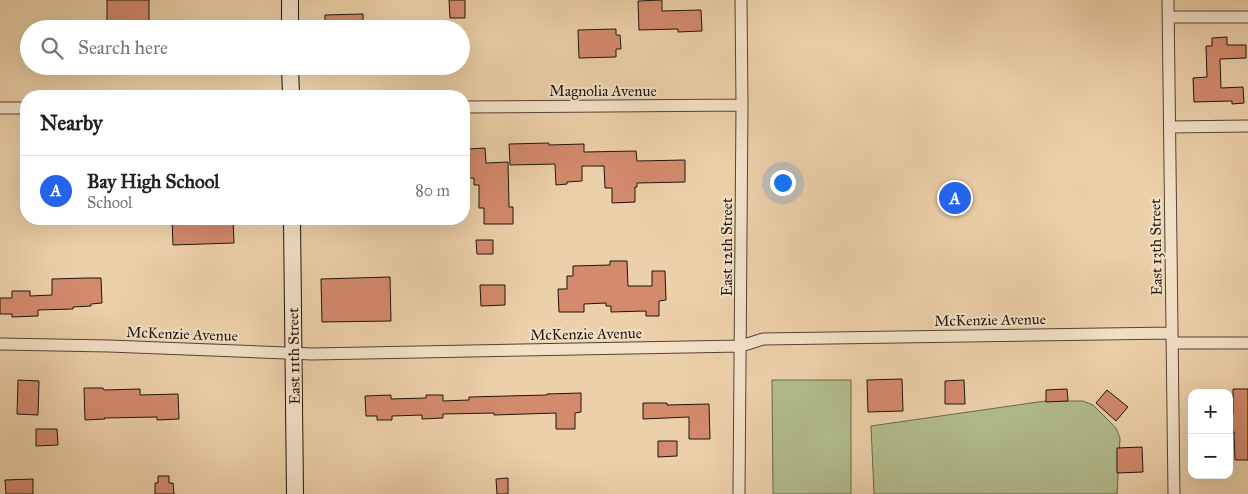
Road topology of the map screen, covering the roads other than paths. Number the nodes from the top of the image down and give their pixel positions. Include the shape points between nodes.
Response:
1 (290, 0) edge
2 (741, 0) edge
3 (1168, 0) edge
4 (1169, 17) junction
5 (1248, 17) edge
6 (290, 20) edge
7 (290, 75) edge
8 (290, 90) edge
9 (742, 104) junction
10 (470, 107) edge
11 (0, 108) edge
12 (20, 108) edge
13 (1248, 126) edge
14 (1170, 128) junction
15 (292, 225) edge
16 (1172, 338) junction
17 (1248, 343) edge
18 (0, 344) edge
19 (741, 346) junction
20 (294, 353) junction
21 (295, 494) edge
22 (739, 494) edge
23 (1174, 494) edge

1 - 6 main road
2 - 9 street, East 12th Street
3 - 4 street, East 13th Street
4 - 5 street
4 - 14 street, East 13th Street
7 - 8 main road
9 - 10 street, Magnolia Avenue
9 - 19 street, East 12th Street
11 - 12 street
13 - 14 street
14 - 16 street, East 13th Street
15 - 20 main road, East 11th Street
16 - 17 street, McKenzie Avenue
16 - 19 street, McKenzie Avenue via 763,339
16 - 23 street, East 13th Street
18 - 20 street, McKenzie Avenue
19 - 20 street, McKenzie Avenue
19 - 22 street, East 12th Street
20 - 21 main road, East 11th Street

